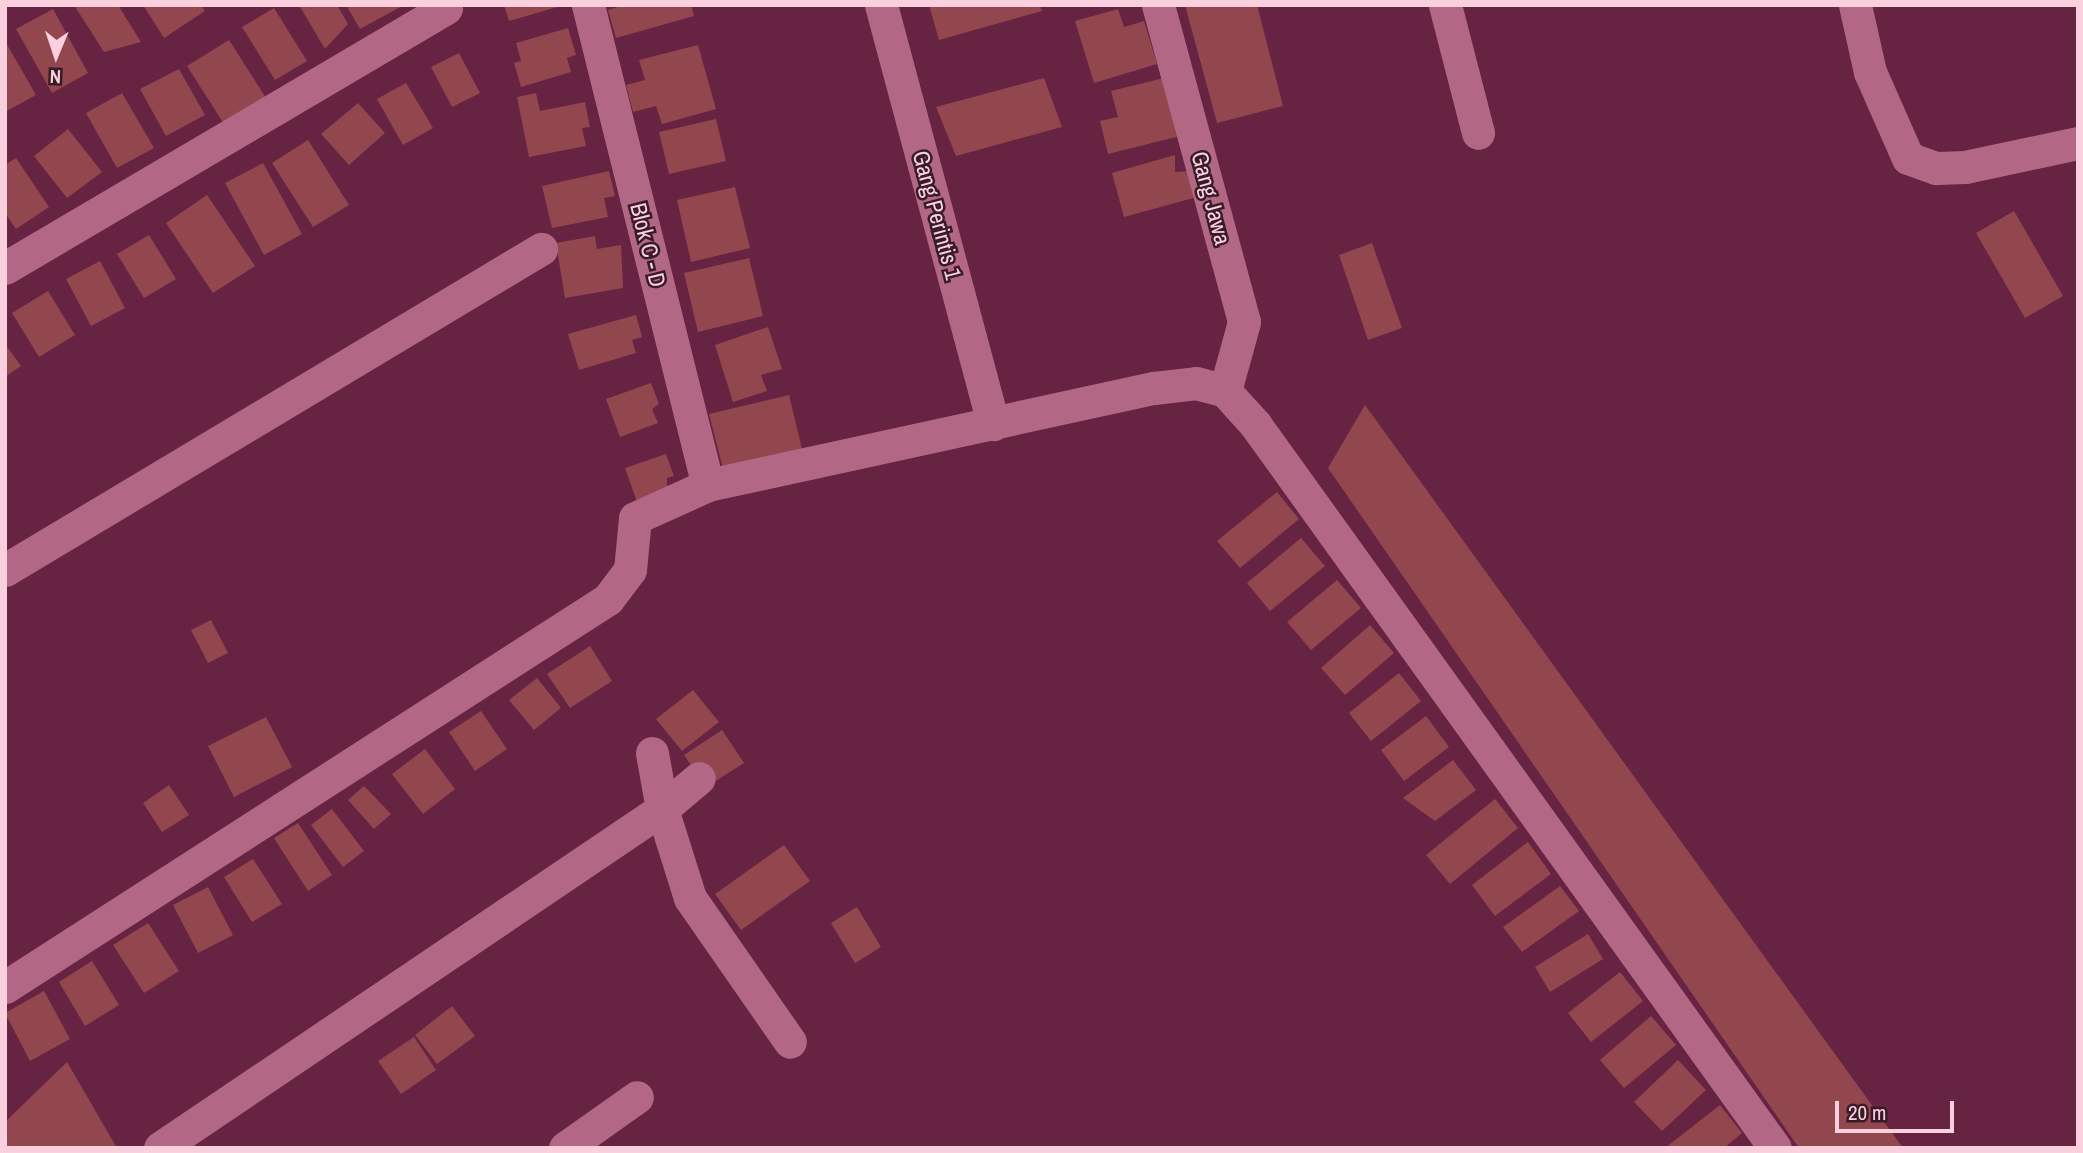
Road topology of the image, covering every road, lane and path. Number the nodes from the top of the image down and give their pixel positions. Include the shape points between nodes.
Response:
1 (588, 5) edge
2 (881, 5) edge
3 (1158, 5) edge
4 (1445, 5) edge
5 (1855, 5) edge
6 (446, 8) dead end
7 (1478, 133) dead end
8 (2076, 144) edge
9 (541, 248) dead end
10 (5, 268) edge
11 (1225, 391) junction
12 (993, 424) junction
13 (708, 485) junction
14 (5, 570) edge
15 (652, 753) dead end
16 (699, 778) dead end
17 (662, 809) junction
18 (5, 987) edge
19 (790, 1042) dead end
20 (637, 1097) dead end
21 (159, 1148) edge
22 (565, 1148) edge
23 (1775, 1148) edge

1 - 13 street, Blok C - D
2 - 12 street, Gang Perintis 1
3 - 11 street, Gang Jawa via 1244,322
4 - 7 street
5 - 8 street via 1870,72 1908,158 1936,168 1965,167
6 - 10 street
9 - 14 street
11 - 12 street via 1196,383 1154,388
11 - 23 street via 1255,424
12 - 13 street
13 - 18 street via 635,518 630,570 608,599
15 - 17 street
16 - 17 street
17 - 19 street via 690,898
17 - 21 street
20 - 22 street

